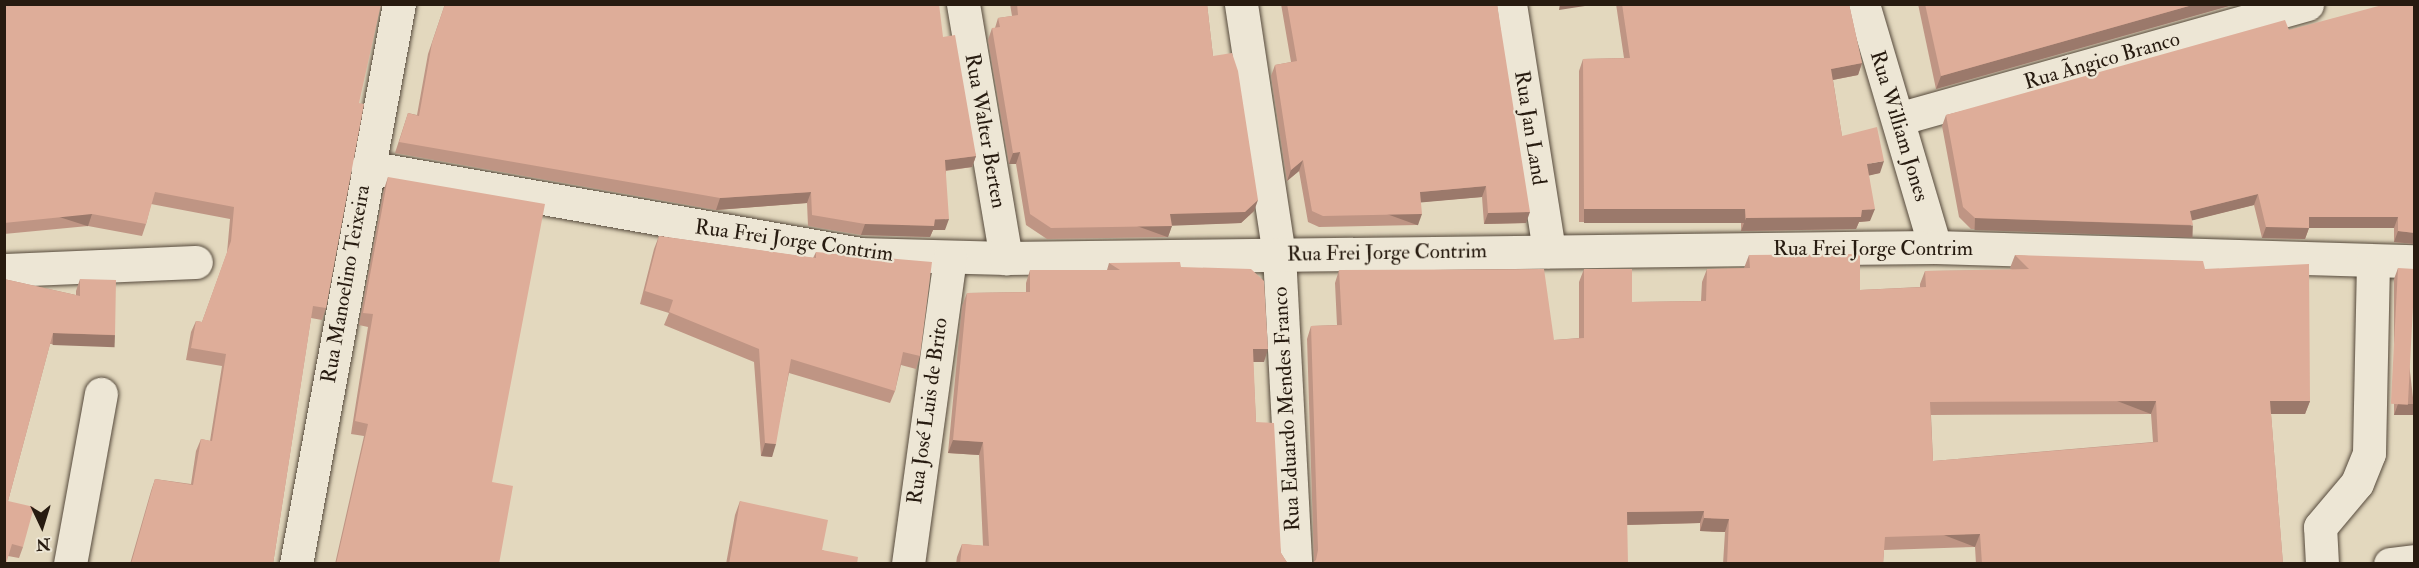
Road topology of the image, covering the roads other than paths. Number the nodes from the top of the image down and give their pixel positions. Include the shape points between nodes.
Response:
1 (399, 4) edge
2 (963, 4) edge
3 (1241, 4) edge
4 (1510, 4) edge
5 (1863, 4) edge
6 (2307, 4) edge
7 (1898, 119) junction
8 (367, 167) junction
9 (1935, 247) junction
10 (1549, 250) junction
11 (1279, 254) junction
12 (950, 258) junction
13 (1006, 258) junction
14 (2373, 261) junction
15 (2415, 261) edge
16 (196, 262) dead end
17 (4, 270) edge
18 (101, 394) dead end
19 (2415, 561) edge
20 (70, 564) edge
21 (296, 564) edge
22 (908, 564) edge
23 (1295, 564) edge
24 (2322, 564) edge
25 (2390, 564) edge

1 - 8 street, Rua Manoelino Teixeira
2 - 13 street, Rua Walter Berten
3 - 11 street, Rua Eduardo Mendes Franco
4 - 10 street, Rua Jan Land
5 - 7 street, Rua William Jones
6 - 7 street, Rua Ãngico Branco
7 - 9 street, Rua William Jones
8 - 12 street, Rua Frei Jorge Contrim via 779,243 859,255
8 - 21 street, Rua Manoelino Teixeira
9 - 10 street, Rua Frei Jorge Contrim
9 - 14 street, Rua Frei Jorge Contrim
10 - 11 street, Rua Frei Jorge Contrim
11 - 13 street, Rua Frei Jorge Contrim
11 - 23 street, Rua Eduardo Mendes Franco
12 - 13 street, Rua Frei Jorge Contrim
12 - 22 street, Rua José Luis de Brito
14 - 15 street, Rua Frei Jorge Contrim
14 - 24 street via 2369,453 2357,483 2320,527
16 - 17 street
18 - 20 street
19 - 25 street

